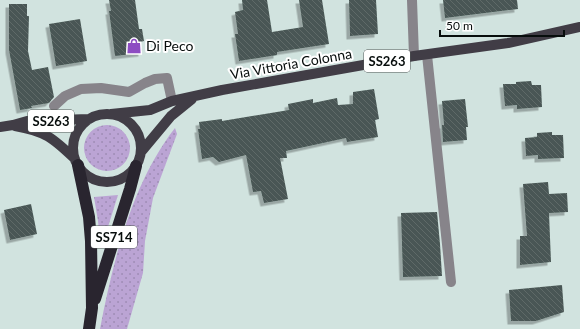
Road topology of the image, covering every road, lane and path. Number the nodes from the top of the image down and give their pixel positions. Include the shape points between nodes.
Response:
1 (412, 0) edge
2 (580, 30) edge
3 (427, 55) junction
4 (414, 56) junction
5 (195, 96) junction
6 (172, 101) junction
7 (54, 106) dead end
8 (111, 114) junction
9 (89, 119) junction
10 (13, 126) junction
11 (0, 127) edge
12 (141, 152) junction
13 (76, 162) junction
14 (136, 166) junction
15 (450, 282) dead end
16 (92, 308) junction
17 (89, 329) edge

1 - 4 street
2 - 3 main road, Via Vittoria Colonna / SS263
3 - 4 main road, Via Vittoria Colonna / SS263
3 - 15 street
4 - 5 main road, Via Vittoria Colonna / SS263
5 - 6 main road, Via Vittoria Colonna / SS263
5 - 12 main road, Via Vittoria Colonna / SS263 via 171,116
6 - 7 street via 167,78 155,79 129,92 101,88 81,89 66,96
6 - 8 main road, Via Vittoria Colonna / SS263 via 150,110
8 - 9 main road, SS263
8 - 12 main road, SS263 via 130,122 141,141
9 - 10 main road, SS263 via 27,121
9 - 13 main road, SS263 via 76,133 73,142
10 - 11 main road, SS263
10 - 13 main road, SS263 via 40,132 60,145
12 - 14 main road, SS263
13 - 14 main road, SS263 via 84,173 102,182 121,179 130,174
13 - 16 highway, SS714 via 89,217
14 - 16 highway, SS714
16 - 17 highway, SS714

